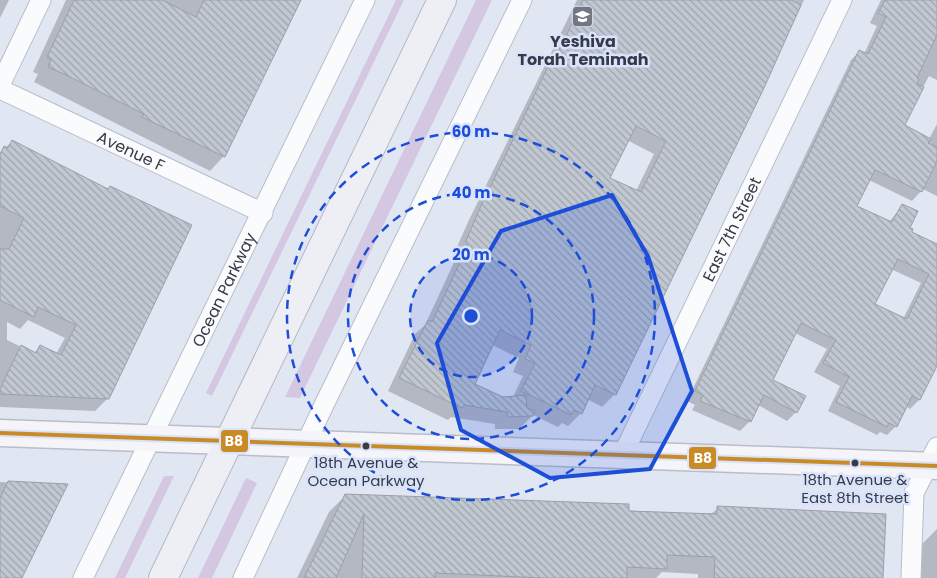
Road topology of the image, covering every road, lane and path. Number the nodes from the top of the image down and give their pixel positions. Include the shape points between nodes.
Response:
1 (41, 0) edge
2 (365, 0) edge
3 (442, 0) edge
4 (522, 0) edge
5 (842, 0) edge
6 (0, 85) edge
7 (0, 89) edge
8 (263, 213) junction
9 (0, 433) edge
10 (152, 439) junction
11 (229, 442) junction
12 (306, 444) junction
13 (622, 456) junction
14 (934, 460) edge
15 (83, 578) edge
16 (164, 578) edge
17 (243, 578) edge
18 (911, 578) edge

1 - 6 street
2 - 8 street, Ocean Parkway
3 - 11 main road
4 - 12 street
5 - 13 street, East 7th Street
7 - 8 street, Avenue F
8 - 10 street, Ocean Parkway
9 - 10 street
10 - 11 street
10 - 15 street, Ocean Parkway
11 - 12 street
11 - 16 main road
12 - 13 street
12 - 17 street
13 - 14 street
14 - 18 street via 914,493

